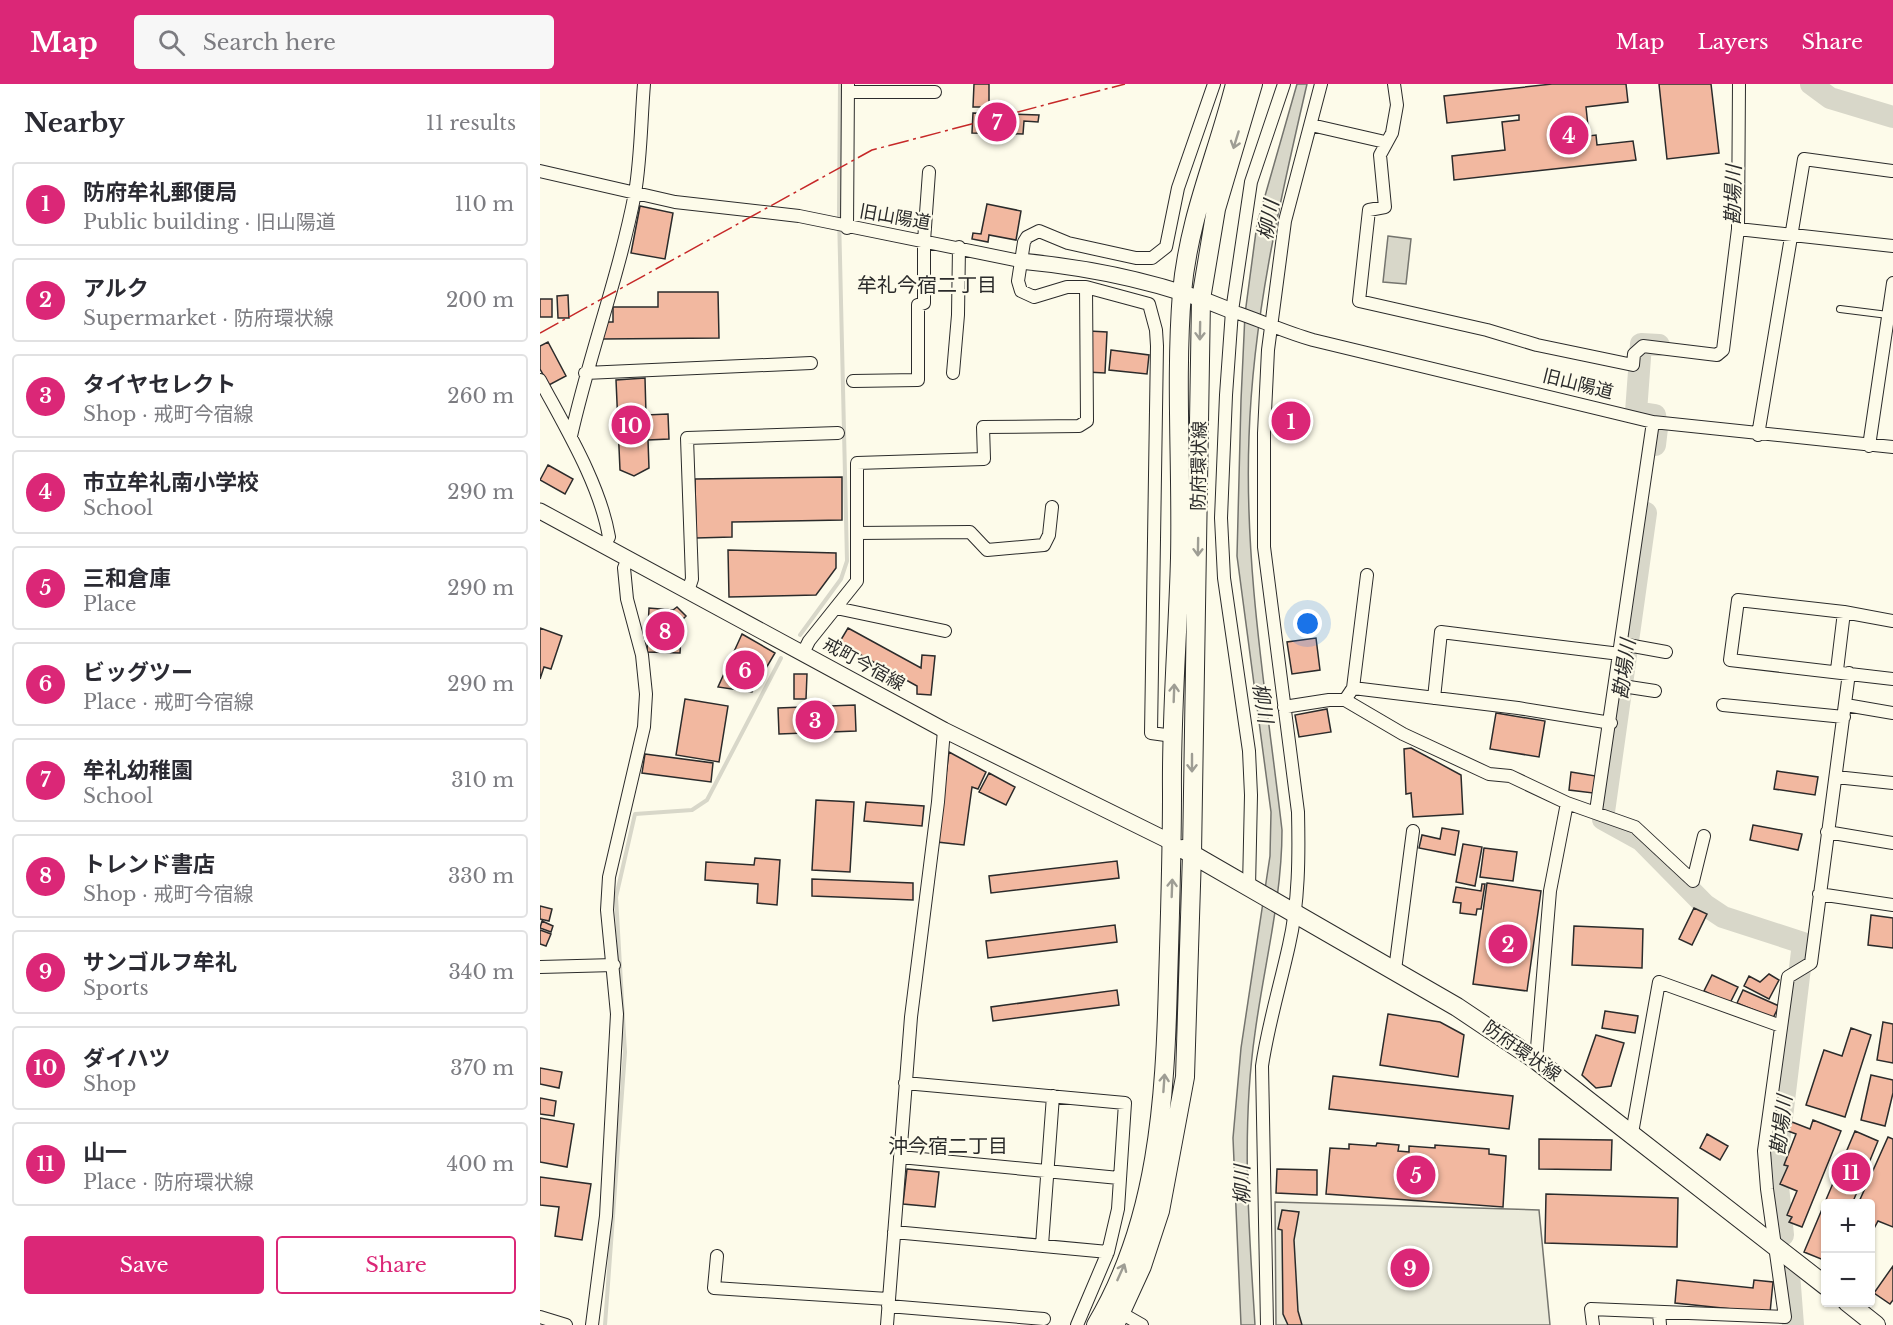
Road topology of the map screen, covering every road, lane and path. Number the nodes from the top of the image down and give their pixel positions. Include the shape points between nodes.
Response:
1 (645, 84) edge
2 (1214, 84) edge
3 (1235, 84) edge
4 (1253, 84) edge
5 (1284, 84) edge
6 (1321, 84) edge
7 (1394, 84) edge
8 (1739, 84) edge
9 (848, 88) edge
10 (935, 92) dead end
11 (1311, 124) junction
12 (1385, 142) junction
13 (540, 171) edge
14 (1892, 171) edge
15 (929, 172) dead end
16 (635, 192) junction
17 (847, 228) junction
18 (1738, 229) junction
19 (1789, 236) junction
20 (924, 242) junction
21 (1893, 246) edge
22 (959, 247) junction
23 (1020, 261) junction
24 (1893, 283) edge
25 (1086, 287) junction
26 (1182, 292) junction
27 (1201, 299) junction
28 (1840, 309) dead end
29 (1236, 312) junction
30 (1888, 315) junction
31 (1267, 324) junction
32 (811, 363) dead end
33 (585, 373) junction
34 (953, 373) dead end
35 (540, 380) edge
36 (854, 381) dead end
37 (1653, 422) junction
38 (838, 433) dead end
39 (1758, 435) junction
40 (571, 436) junction
41 (1869, 446) junction
42 (1893, 447) edge
43 (1052, 507) dead end
44 (540, 511) edge
45 (858, 533) junction
46 (604, 545) junction
47 (628, 558) junction
48 (1367, 575) dead end
49 (688, 591) junction
50 (836, 608) junction
51 (1844, 612) junction
52 (1893, 621) edge
53 (945, 631) dead end
54 (1621, 649) junction
55 (1666, 652) dead end
56 (803, 653) junction
57 (1843, 672) junction
58 (1893, 679) edge
59 (1616, 685) junction
60 (1353, 688) junction
61 (1655, 691) dead end
62 (1434, 698) junction
63 (1346, 700) junction
64 (1723, 705) dead end
65 (1284, 707) junction
66 (1845, 711) junction
67 (1893, 713) edge
68 (1611, 723) junction
69 (944, 730) junction
70 (1173, 736) junction
71 (1836, 777) junction
72 (1893, 783) edge
73 (1567, 803) junction
74 (1596, 811) junction
75 (1413, 831) dead end
76 (1827, 832) junction
77 (1704, 836) dead end
78 (1173, 843) junction
79 (1893, 843) edge
80 (1192, 854) junction
81 (1253, 890) junction
82 (1819, 894) junction
83 (1893, 904) edge
84 (1289, 910) junction
85 (614, 965) junction
86 (540, 968) edge
87 (1395, 970) junction
88 (1781, 1026) junction
89 (1536, 1060) junction
90 (905, 1083) junction
91 (1053, 1096) junction
92 (1632, 1133) junction
93 (900, 1157) junction
94 (1047, 1171) junction
95 (1119, 1178) junction
96 (894, 1232) junction
97 (1042, 1245) junction
98 (1777, 1247) junction
99 (1108, 1252) junction
100 (717, 1256) dead end
101 (1821, 1282) edge
102 (888, 1303) junction
103 (1853, 1307) edge
104 (540, 1317) edge
105 (1044, 1319) dead end
106 (1118, 1319) edge
107 (1660, 1319) edge
108 (566, 1325) edge
109 (592, 1325) edge
110 (887, 1325) edge
111 (1077, 1325) edge
112 (1096, 1325) edge
113 (1142, 1325) edge
114 (1267, 1325) edge
115 (1593, 1325) edge
116 (1876, 1325) edge

1 - 16 street
2 - 23 street via 1178,188 1166,247 1152,258 1136,258 1068,243 1039,231 1027,237
3 - 26 main road, 防府環状線 via 1193,220
4 -> 27 main road, 防府環状線 via 1216,208
5 - 29 street via 1251,182
6 - 11 street
7 - 12 street via 1395,114 1392,133
8 - 18 street
9 - 10 street
9 - 17 street
11 - 12 street
11 - 31 street via 1286,213
12 - 18 street via 1380,155 1384,207 1369,210 1359,301 1537,345 1633,365 1634,354 1643,346 1717,355 1723,350
13 - 16 street, 旧山陽道
14 - 19 street via 1804,159
15 - 20 street
16 - 17 street, 旧山陽道 via 675,202 799,216
16 - 33 street
17 - 20 street, 旧山陽道
18 - 19 street
19 - 21 street
19 - 39 street
20 - 22 street, 旧山陽道
20 - 36 street via 924,303 918,305 918,380
22 - 23 street, 旧山陽道
22 - 34 street
23 - 25 street via 1018,281 1027,295
23 - 26 street, 旧山陽道 via 1098,270
24 - 30 street
25 - 45 street via 1086,421 1079,426 983,427 984,459 856,463
25 - 70 street via 1149,304 1156,330 1150,733
26 - 27 street, 旧山陽道
70 -> 26 main road, 防府環状線 via 1180,558
27 - 29 street, 旧山陽道
27 -> 80 main road, 防府環状線
28 - 30 lane
29 - 31 street, 旧山陽道
29 - 81 street via 1221,518 1224,578 1249,752
30 - 41 street
31 - 37 street, 旧山陽道
31 - 65 street via 1264,547
32 - 33 street
33 - 40 street
35 - 40 street
37 - 39 street, 旧山陽道
37 - 54 street
38 - 49 street via 687,438 692,579
39 - 41 street, 旧山陽道
40 - 46 street via 607,526 609,537
41 - 42 street, 旧山陽道
43 - 45 street via 1044,545 987,550 970,532
44 - 46 street, 戒町今宿線
45 - 50 street via 857,581
46 - 47 street, 戒町今宿線
47 - 49 street, 戒町今宿線
47 - 85 street via 624,567 627,599 642,655 646,694 644,727 609,877 607,910
48 - 60 street
49 - 56 street, 戒町今宿線
50 - 53 street
50 - 56 street
51 - 52 street
51 - 57 street
51 - 57 street via 1738,600 1730,660
54 - 55 street
54 - 59 street
54 - 62 street via 1441,632
56 - 69 street, 戒町今宿線
57 - 58 street
57 - 66 street
59 - 61 street
59 - 68 street
60 - 62 street
60 - 63 street
62 - 68 street
63 - 65 street
63 - 73 street via 1403,734 1489,774 1510,776
64 - 66 street
65 - 84 street via 1298,812 1299,855
66 - 67 street
66 - 71 street
68 - 74 street
69 - 78 street, 戒町今宿線
69 - 90 street
70 - 78 main road, 防府環状線
71 - 72 street
71 - 76 street
73 - 74 street
73 - 89 street via 1550,891
74 - 77 street via 1635,827 1694,881
75 - 87 street
76 - 79 street
76 - 82 street
78 - 80 main road, 防府環状線
112 -> 78 main road, 防府環状線 via 1127,1260 1158,1147
80 - 81 main road, 防府環状線
80 - 106 main road, 防府環状線 via 1185,1077 1179,1119 1160,1211
81 - 84 main road, 防府環状線
82 - 83 street
82 - 88 street via 1811,963 1788,977
84 - 87 main road, 防府環状線
84 - 114 street via 1289,944 1262,1066
85 - 86 street
85 - 109 street via 617,1014 606,1216
87 - 89 main road, 防府環状線
88 - 92 street via 1659,982
88 - 98 street via 1764,1151
89 - 92 main road, 防府環状線
90 - 91 street
90 - 93 street
91 - 94 street
91 - 95 street via 1125,1103
92 - 98 main road, 防府環状線
93 - 94 street
93 - 96 street
94 - 95 street
94 - 97 street
95 - 99 street via 1118,1209
96 - 97 street
96 - 102 street
97 - 99 street
98 - 101 main road, 防府環状線
98 - 107 street via 1785,1317
99 - 111 street
100 - 102 street via 714,1288
102 - 105 street
102 - 110 street
103 - 116 main road
104 - 108 street
106 - 113 street
107 - 115 street via 1591,1310

